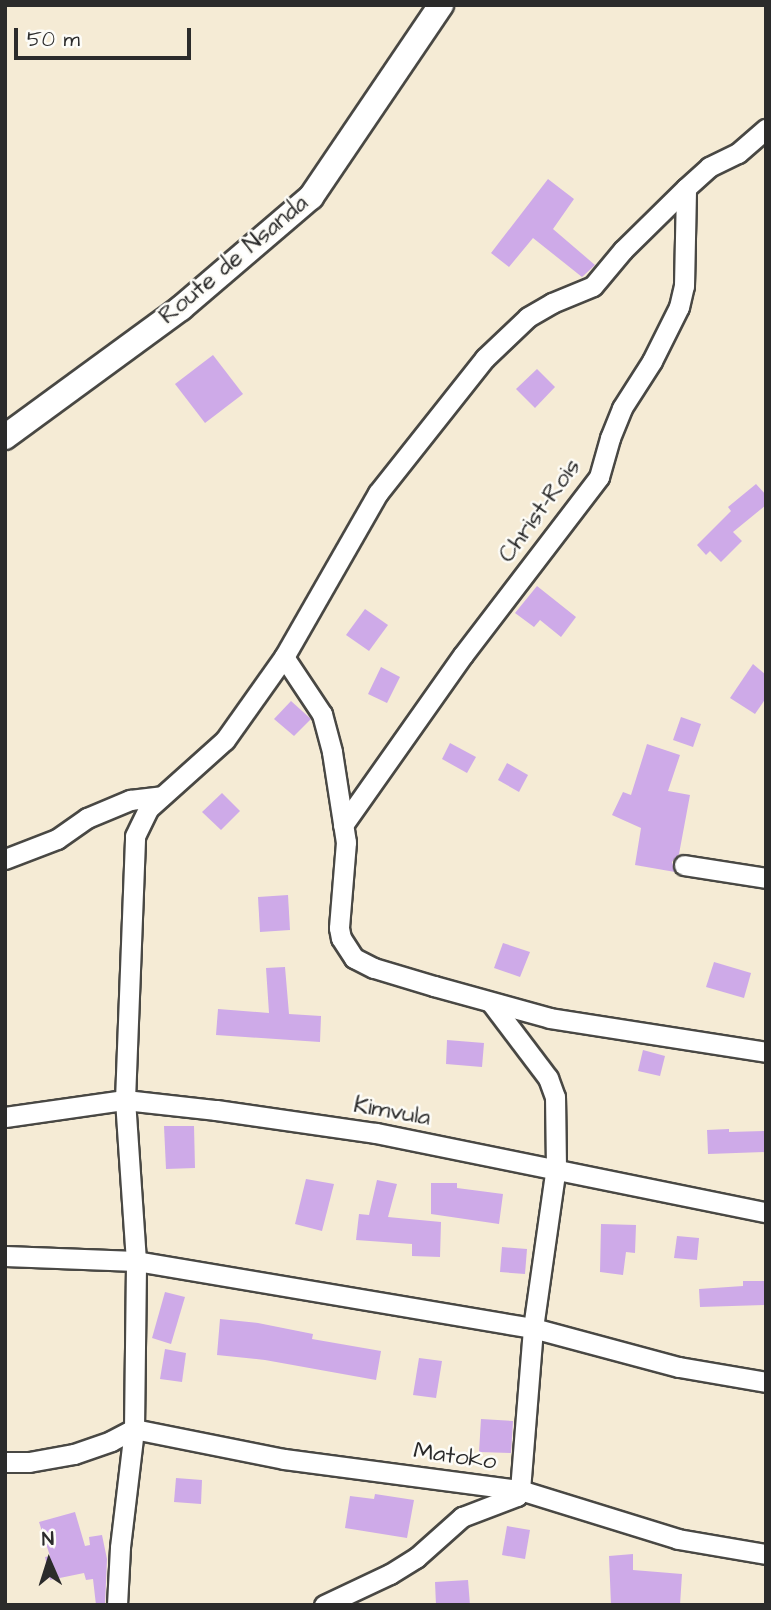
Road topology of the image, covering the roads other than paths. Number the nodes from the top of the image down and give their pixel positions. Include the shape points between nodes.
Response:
1 (441, 5) edge
2 (766, 129) edge
3 (686, 188) junction
4 (5, 437) edge
5 (284, 657) junction
6 (162, 796) junction
7 (343, 825) junction
8 (5, 859) edge
9 (684, 865) dead end
10 (766, 878) edge
11 (492, 1004) junction
12 (766, 1052) edge
13 (125, 1100) junction
14 (5, 1117) edge
15 (556, 1167) junction
16 (766, 1212) edge
17 (5, 1256) edge
18 (136, 1261) junction
19 (533, 1328) junction
20 (766, 1382) edge
21 (134, 1429) junction
22 (5, 1462) edge
23 (520, 1490) junction
24 (766, 1554) edge
25 (117, 1605) edge
26 (324, 1605) edge

1 - 4 street, Route de Nsanda via 311,197 181,308
2 - 3 street
3 - 5 street via 593,286 528,317 485,358 379,493
3 - 7 street, Christ-Rois via 684,286 679,307 622,408 600,477 463,655
5 - 6 street via 225,740
5 - 7 street via 322,714
6 - 8 street via 130,800 87,818 57,839
6 - 13 street via 148,809 135,836
7 - 11 street via 346,842 339,928 354,958
9 - 10 street
11 - 12 street via 550,1018
11 - 15 street via 552,1087
13 - 14 street, Kimvula
13 - 15 street, Kimvula via 376,1133
13 - 18 street
15 - 16 street, Kimvula
15 - 19 street
17 - 18 street
18 - 19 street
18 - 21 street
19 - 20 street via 679,1367
19 - 23 street
21 - 22 street via 74,1454
21 - 23 street, Matoko via 284,1459
21 - 25 street
23 - 24 street, Matoko via 678,1539
23 - 26 street via 517,1496 462,1517 416,1558 390,1574

